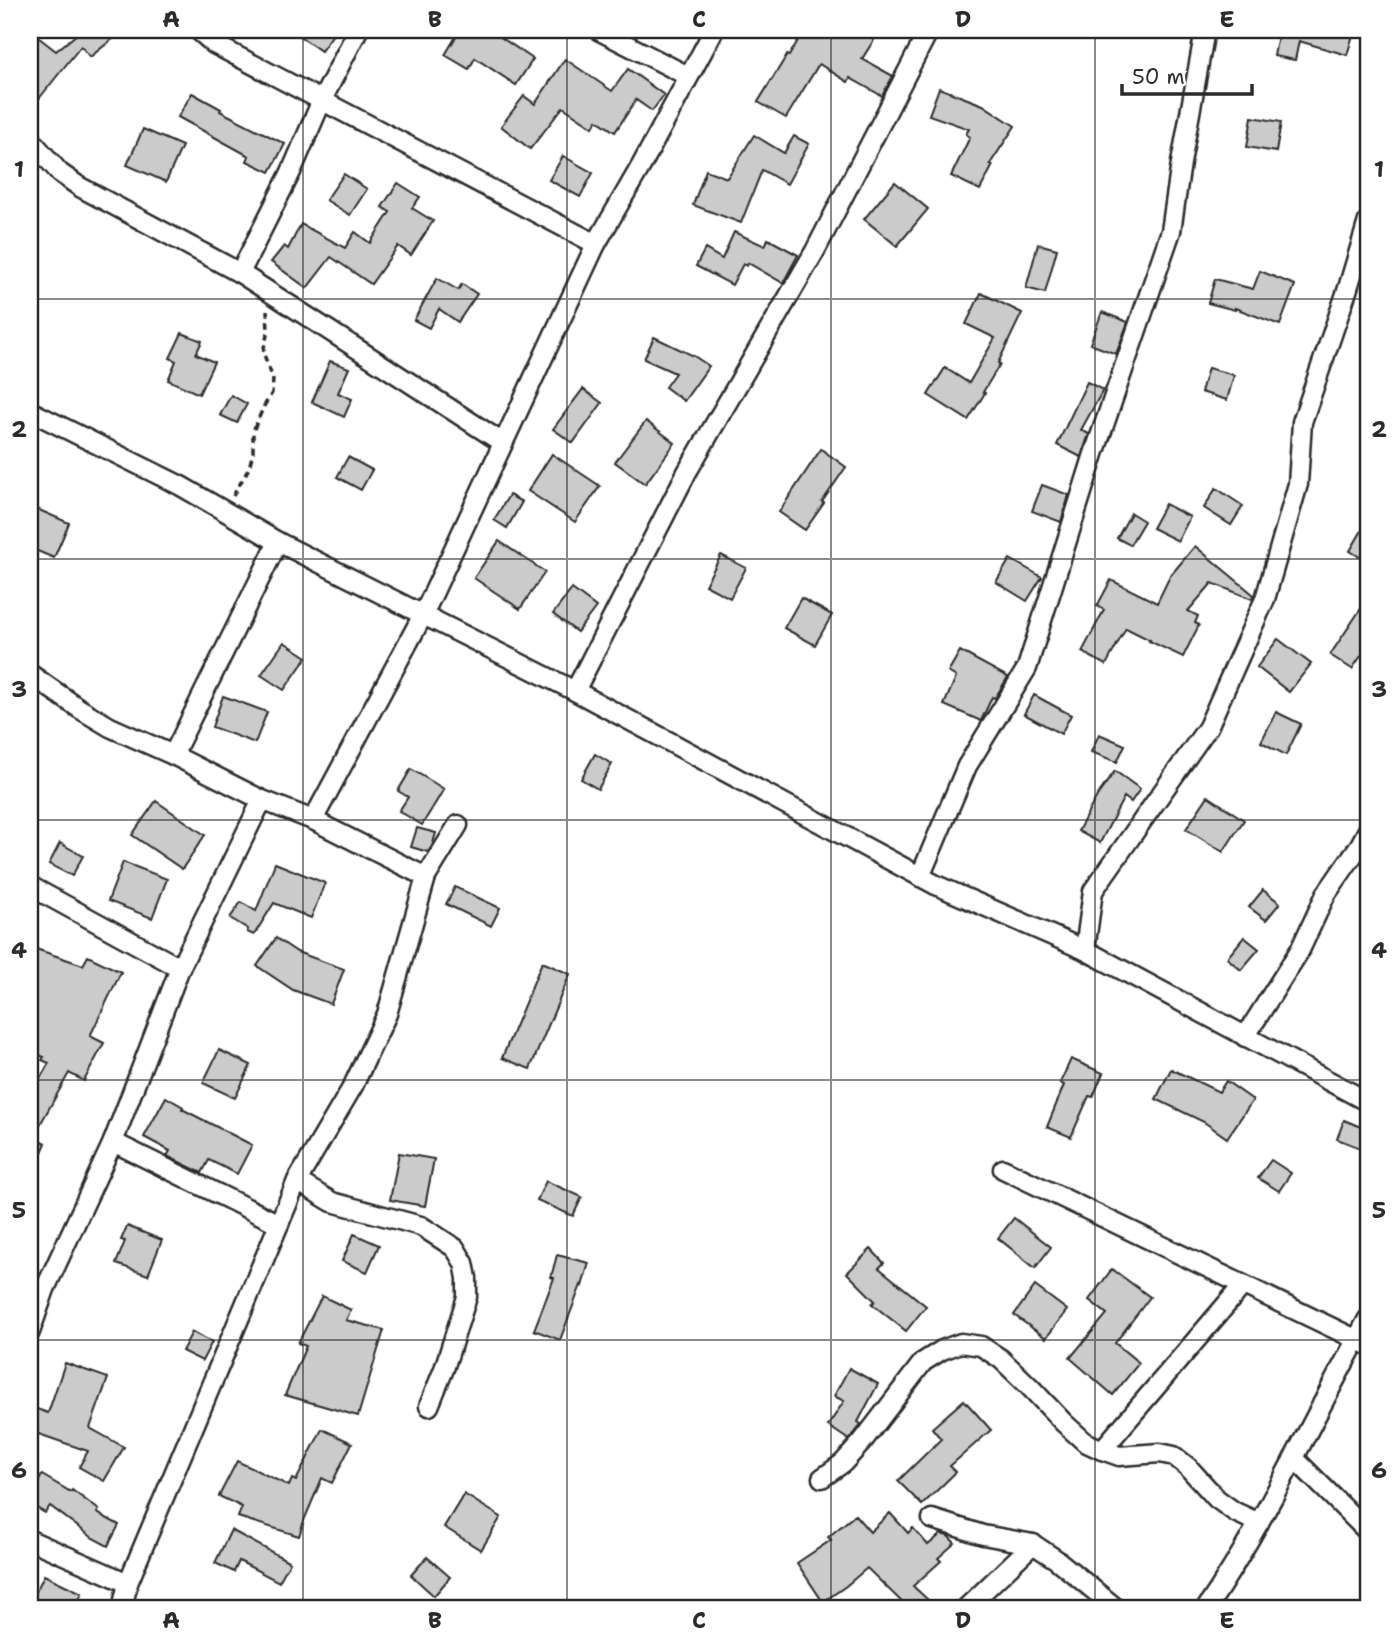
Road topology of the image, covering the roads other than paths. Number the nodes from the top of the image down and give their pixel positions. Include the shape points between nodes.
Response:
1 (198, 30) edge
2 (358, 30) edge
3 (598, 30) edge
4 (714, 30) edge
5 (929, 30) edge
6 (1205, 30) edge
7 (688, 76) junction
8 (322, 100) junction
9 (30, 139) edge
10 (1368, 221) edge
11 (596, 244) junction
12 (240, 273) junction
13 (30, 411) edge
14 (503, 443) junction
15 (278, 542) junction
16 (424, 613) junction
17 (30, 674) edge
18 (575, 691) junction
19 (173, 755) junction
20 (262, 800) junction
21 (313, 820) junction
22 (458, 825) dead end
23 (1366, 842) edge
24 (426, 877) junction
25 (920, 877) junction
26 (31, 891) edge
27 (1085, 950) junction
28 (180, 968) junction
29 (1245, 1037) junction
30 (1368, 1102) edge
31 (113, 1142) junction
32 (1003, 1169) dead end
33 (297, 1181) junction
34 (279, 1224) junction
35 (38, 1285) edge
36 (1243, 1285) junction
37 (1368, 1319) edge
38 (30, 1332) edge
39 (1363, 1342) edge
40 (429, 1406) dead end
41 (1102, 1450) junction
42 (1294, 1458) junction
43 (822, 1478) dead end
44 (932, 1520) dead end
45 (1259, 1523) junction
46 (1368, 1532) edge
47 (30, 1540) edge
48 (1033, 1544) junction
49 (128, 1583) junction
50 (122, 1609) edge
51 (965, 1609) edge
52 (1117, 1609) edge
53 (1206, 1609) edge

1 - 8 street via 214,44
2 - 8 street
3 - 7 street
4 - 7 street
5 - 18 street via 815,251 687,471
6 - 25 street via 1171,231 1027,668 967,766
7 - 11 street
8 - 11 street
8 - 12 street
9 - 12 street via 60,173 80,187
10 - 27 street via 1302,422 1298,484 1265,599 1208,727 1093,891
11 - 14 street
12 - 14 street
13 - 15 street via 181,486
14 - 16 street
15 - 16 street
15 - 19 street
16 - 18 street
16 - 21 street
17 - 19 street via 110,727
18 - 25 street
19 - 20 street
20 - 21 street
20 - 28 street
21 - 24 street
22 - 24 street
23 - 29 street via 1326,894 1300,950
24 - 33 street via 387,1014 353,1086
25 - 27 street
26 - 28 street
27 - 29 street
28 - 31 street
29 - 30 street
31 - 34 street
31 - 35 street
32 - 36 street
33 - 34 street
33 - 40 street via 332,1202 421,1226 455,1248 464,1263 467,1297
34 - 49 street
35 - 38 street
36 - 39 street
36 - 41 street
37 - 39 street
39 - 42 street
41 - 43 street via 1085,1442 1001,1359 982,1346 961,1343 923,1362 862,1443
41 - 45 street via 1119,1456 1174,1456 1217,1499
42 - 45 street
42 - 46 street
44 - 48 street
45 - 53 street
47 - 49 street
48 - 51 street
48 - 52 street
49 - 50 street

